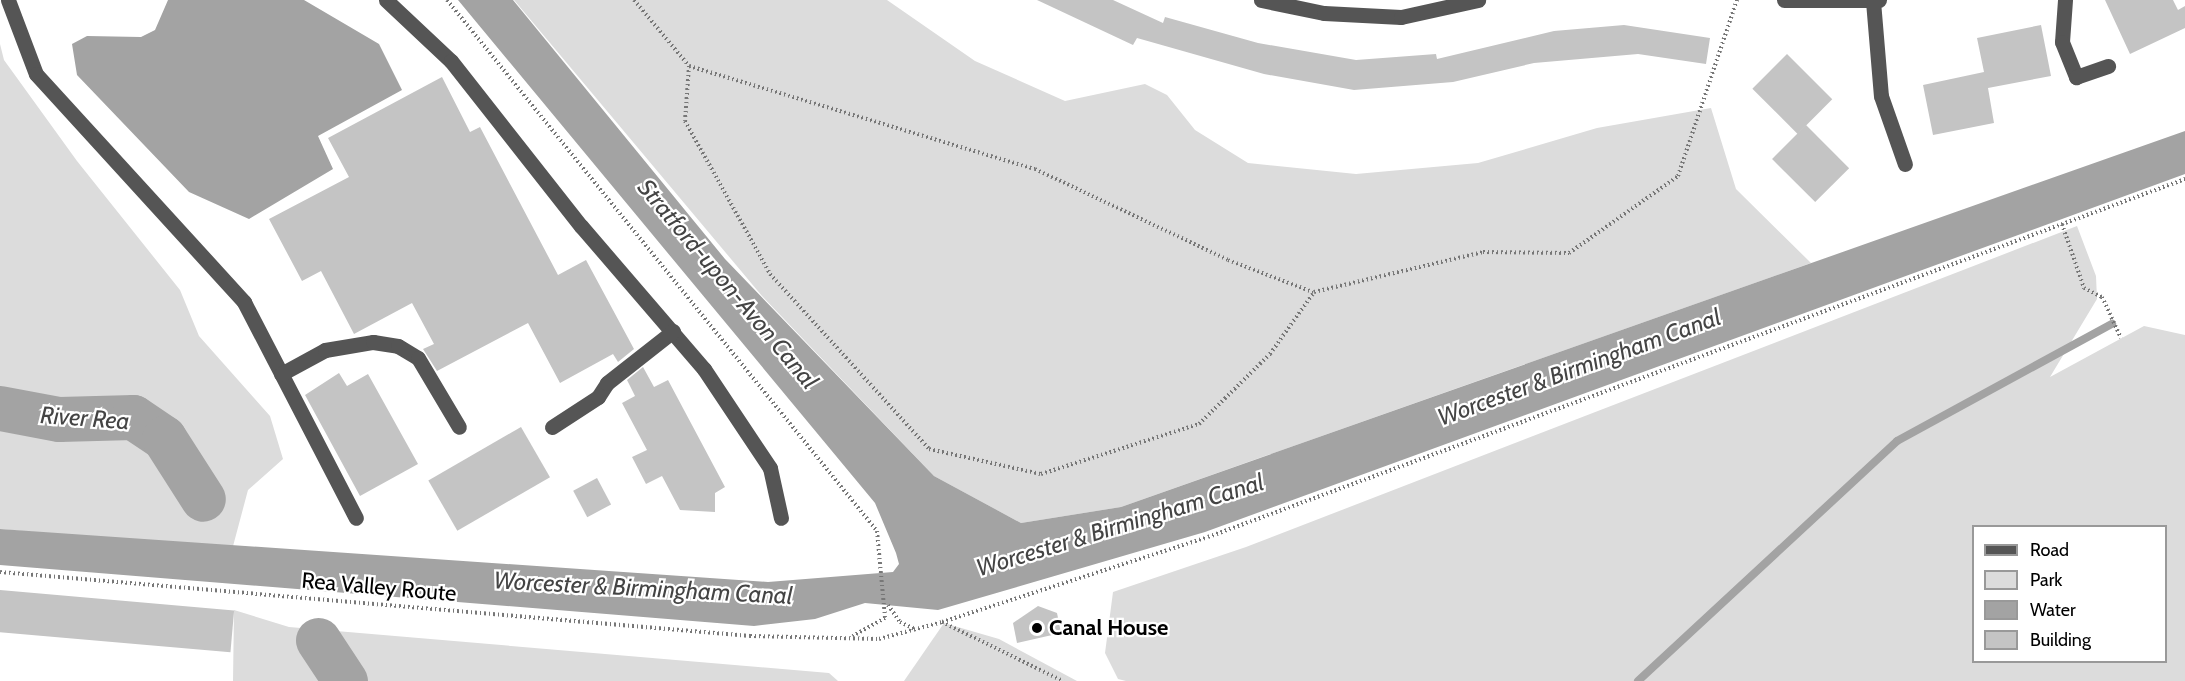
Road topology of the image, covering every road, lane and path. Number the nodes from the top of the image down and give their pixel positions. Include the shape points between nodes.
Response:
1 (8, 0) edge
2 (386, 0) edge
3 (447, 0) edge
4 (634, 0) edge
5 (1261, 0) edge
6 (1478, 0) edge
7 (1737, 0) edge
8 (1784, 0) edge
9 (2065, 0) edge
10 (1876, 1) edge
11 (689, 66) junction
12 (2108, 66) dead end
13 (1905, 164) dead end
14 (2185, 179) edge
15 (2062, 224) junction
16 (1314, 292) junction
17 (673, 331) junction
18 (2121, 338) dead end
19 (281, 374) junction
20 (552, 427) dead end
21 (459, 428) dead end
22 (356, 518) dead end
23 (781, 518) dead end
24 (0, 572) edge
25 (887, 604) junction
26 (942, 622) junction
27 (916, 629) junction
28 (852, 636) junction
29 (1063, 681) edge

1 - 19 street via 36,74 244,302
2 - 17 street via 451,61
3 - 25 path via 877,531
4 - 11 path
5 - 6 street via 1324,13 1401,17
7 - 16 path via 1678,176 1569,253 1483,252
8 - 10 street
9 - 12 street via 2062,42 2076,77
10 - 13 street via 1881,96
11 - 16 path via 1035,169 1228,260
11 - 16 path via 686,121 770,274 929,449 1041,474 1199,424 1270,354
14 - 15 path, Rea Valley Route
15 - 18 path via 2084,288 2102,297
15 - 26 path, Rea Valley Route via 1208,537
17 - 20 street via 607,384 598,397
17 - 23 street via 770,468
19 - 21 street via 325,350 373,342 398,346 418,358
19 - 22 street
24 - 28 path, Rea Valley Route via 750,636
25 - 27 path via 900,622
25 - 28 path via 885,618
26 - 27 path, Rea Valley Route
26 - 29 path
27 - 28 path, Rea Valley Route via 879,639

